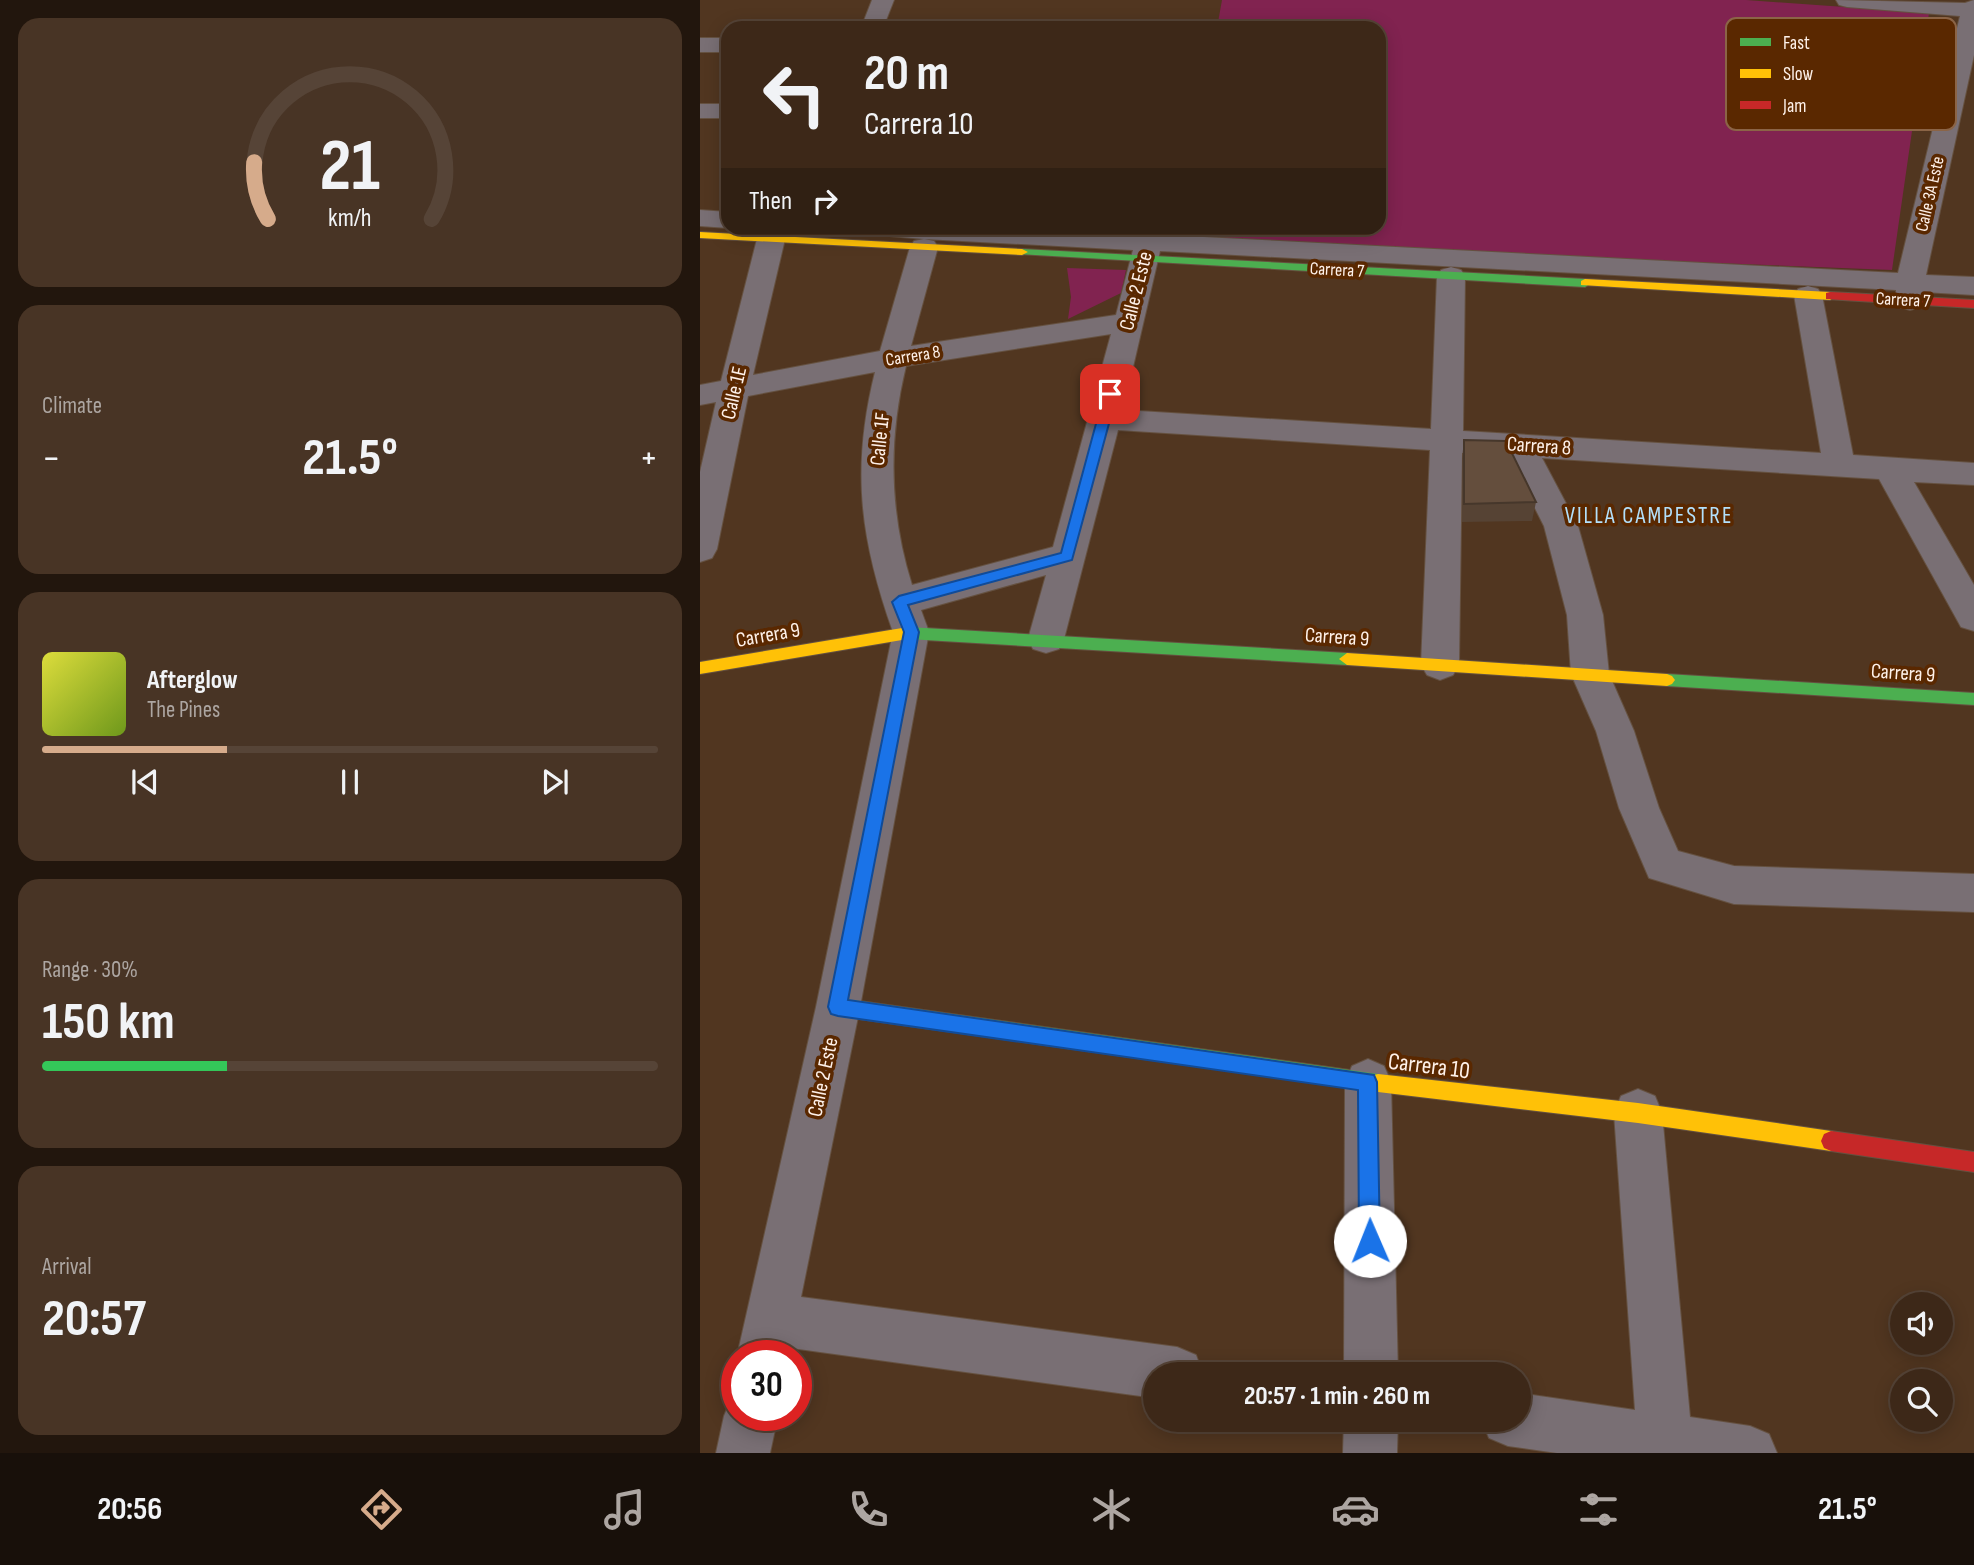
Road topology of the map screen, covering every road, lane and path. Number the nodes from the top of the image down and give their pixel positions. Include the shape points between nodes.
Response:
1 (883, 0) edge
2 (1197, 0) edge
3 (1847, 0) edge
4 (1974, 8) edge
5 (875, 21) edge
6 (1197, 21) edge
7 (700, 45) edge
8 (721, 45) edge
9 (1956, 88) edge
10 (700, 111) edge
11 (721, 111) edge
12 (1946, 130) edge
13 (700, 218) edge
14 (721, 220) edge
15 (700, 235) edge
16 (1003, 235) edge
17 (771, 239) junction
18 (1148, 243) edge
19 (924, 247) junction
20 (1451, 276) junction
21 (1974, 286) edge
22 (1910, 291) junction
23 (1808, 295) junction
24 (1974, 304) edge
25 (1127, 322) junction
26 (895, 358) junction
27 (734, 389) junction
28 (700, 395) edge
29 (1105, 418) junction
30 (1445, 440) junction
31 (1519, 445) junction
32 (1839, 465) junction
33 (1891, 469) junction
34 (1974, 474) edge
35 (700, 549) edge
36 (1067, 556) junction
37 (905, 617) junction
38 (1974, 617) edge
39 (1045, 639) junction
40 (1440, 665) junction
41 (700, 668) edge
42 (1590, 674) junction
43 (1974, 699) edge
44 (1974, 893) edge
45 (838, 1007) junction
46 (1367, 1082) junction
47 (1638, 1113) junction
48 (1974, 1162) edge
49 (767, 1338) edge
50 (1371, 1362) edge
51 (1143, 1371) edge
52 (1531, 1423) edge
53 (748, 1431) edge
54 (1371, 1432) edge
55 (1666, 1447) edge
56 (743, 1453) edge
57 (1370, 1453) edge
58 (1750, 1453) edge

1 - 5 street
2 - 6 street
3 - 4 street
4 - 9 street, Calle 3A Este
7 - 8 street
10 - 11 street
12 - 22 street, Calle 3A Este
13 - 14 street
15 - 17 street, Carrera 7
16 - 18 street, Carrera 7
17 - 19 street, Carrera 7
17 - 27 street, Calle 1E
18 - 19 street, Carrera 7
18 - 20 street, Carrera 7
18 - 22 street, Carrera 7
18 - 25 street, Calle 2 Este
19 - 26 street, Calle 1F
20 - 23 street, Carrera 7
20 - 30 street
21 - 22 street, Carrera 7
22 - 23 street, Carrera 7
22 - 24 street, Carrera 7
23 - 32 street
25 - 26 street, Carrera 8
25 - 29 street, Calle 2 Este
26 - 27 street, Carrera 8
26 - 37 street, Calle 1F via 880,414 876,473 881,536
27 - 28 street, Carrera 8
27 - 35 street, Calle 1E
29 - 30 street, Carrera 8
29 - 36 street, Calle 2 Este
30 - 31 street, Carrera 8
30 - 40 street
31 - 32 street, Carrera 8
31 - 42 street via 1561,526 1585,615
32 - 33 street, Carrera 8
33 - 34 street, Carrera 8
33 - 38 street
36 - 37 street
36 - 39 street, Calle 2 Este
37 - 39 street, Carrera 9
37 - 41 street, Carrera 9
37 - 45 street, Calle 2 Este
39 - 40 street, Carrera 9
40 - 42 street, Carrera 9
42 - 43 street, Carrera 9
42 - 44 street via 1664,865 1734,885
45 - 46 street, Carrera 10
45 - 49 street, Calle 2 Este
46 - 47 street, Carrera 10
46 - 50 street
47 - 48 street, Carrera 10
47 - 55 street
49 - 51 street
52 - 55 street
53 - 56 street
54 - 57 street
55 - 58 street

